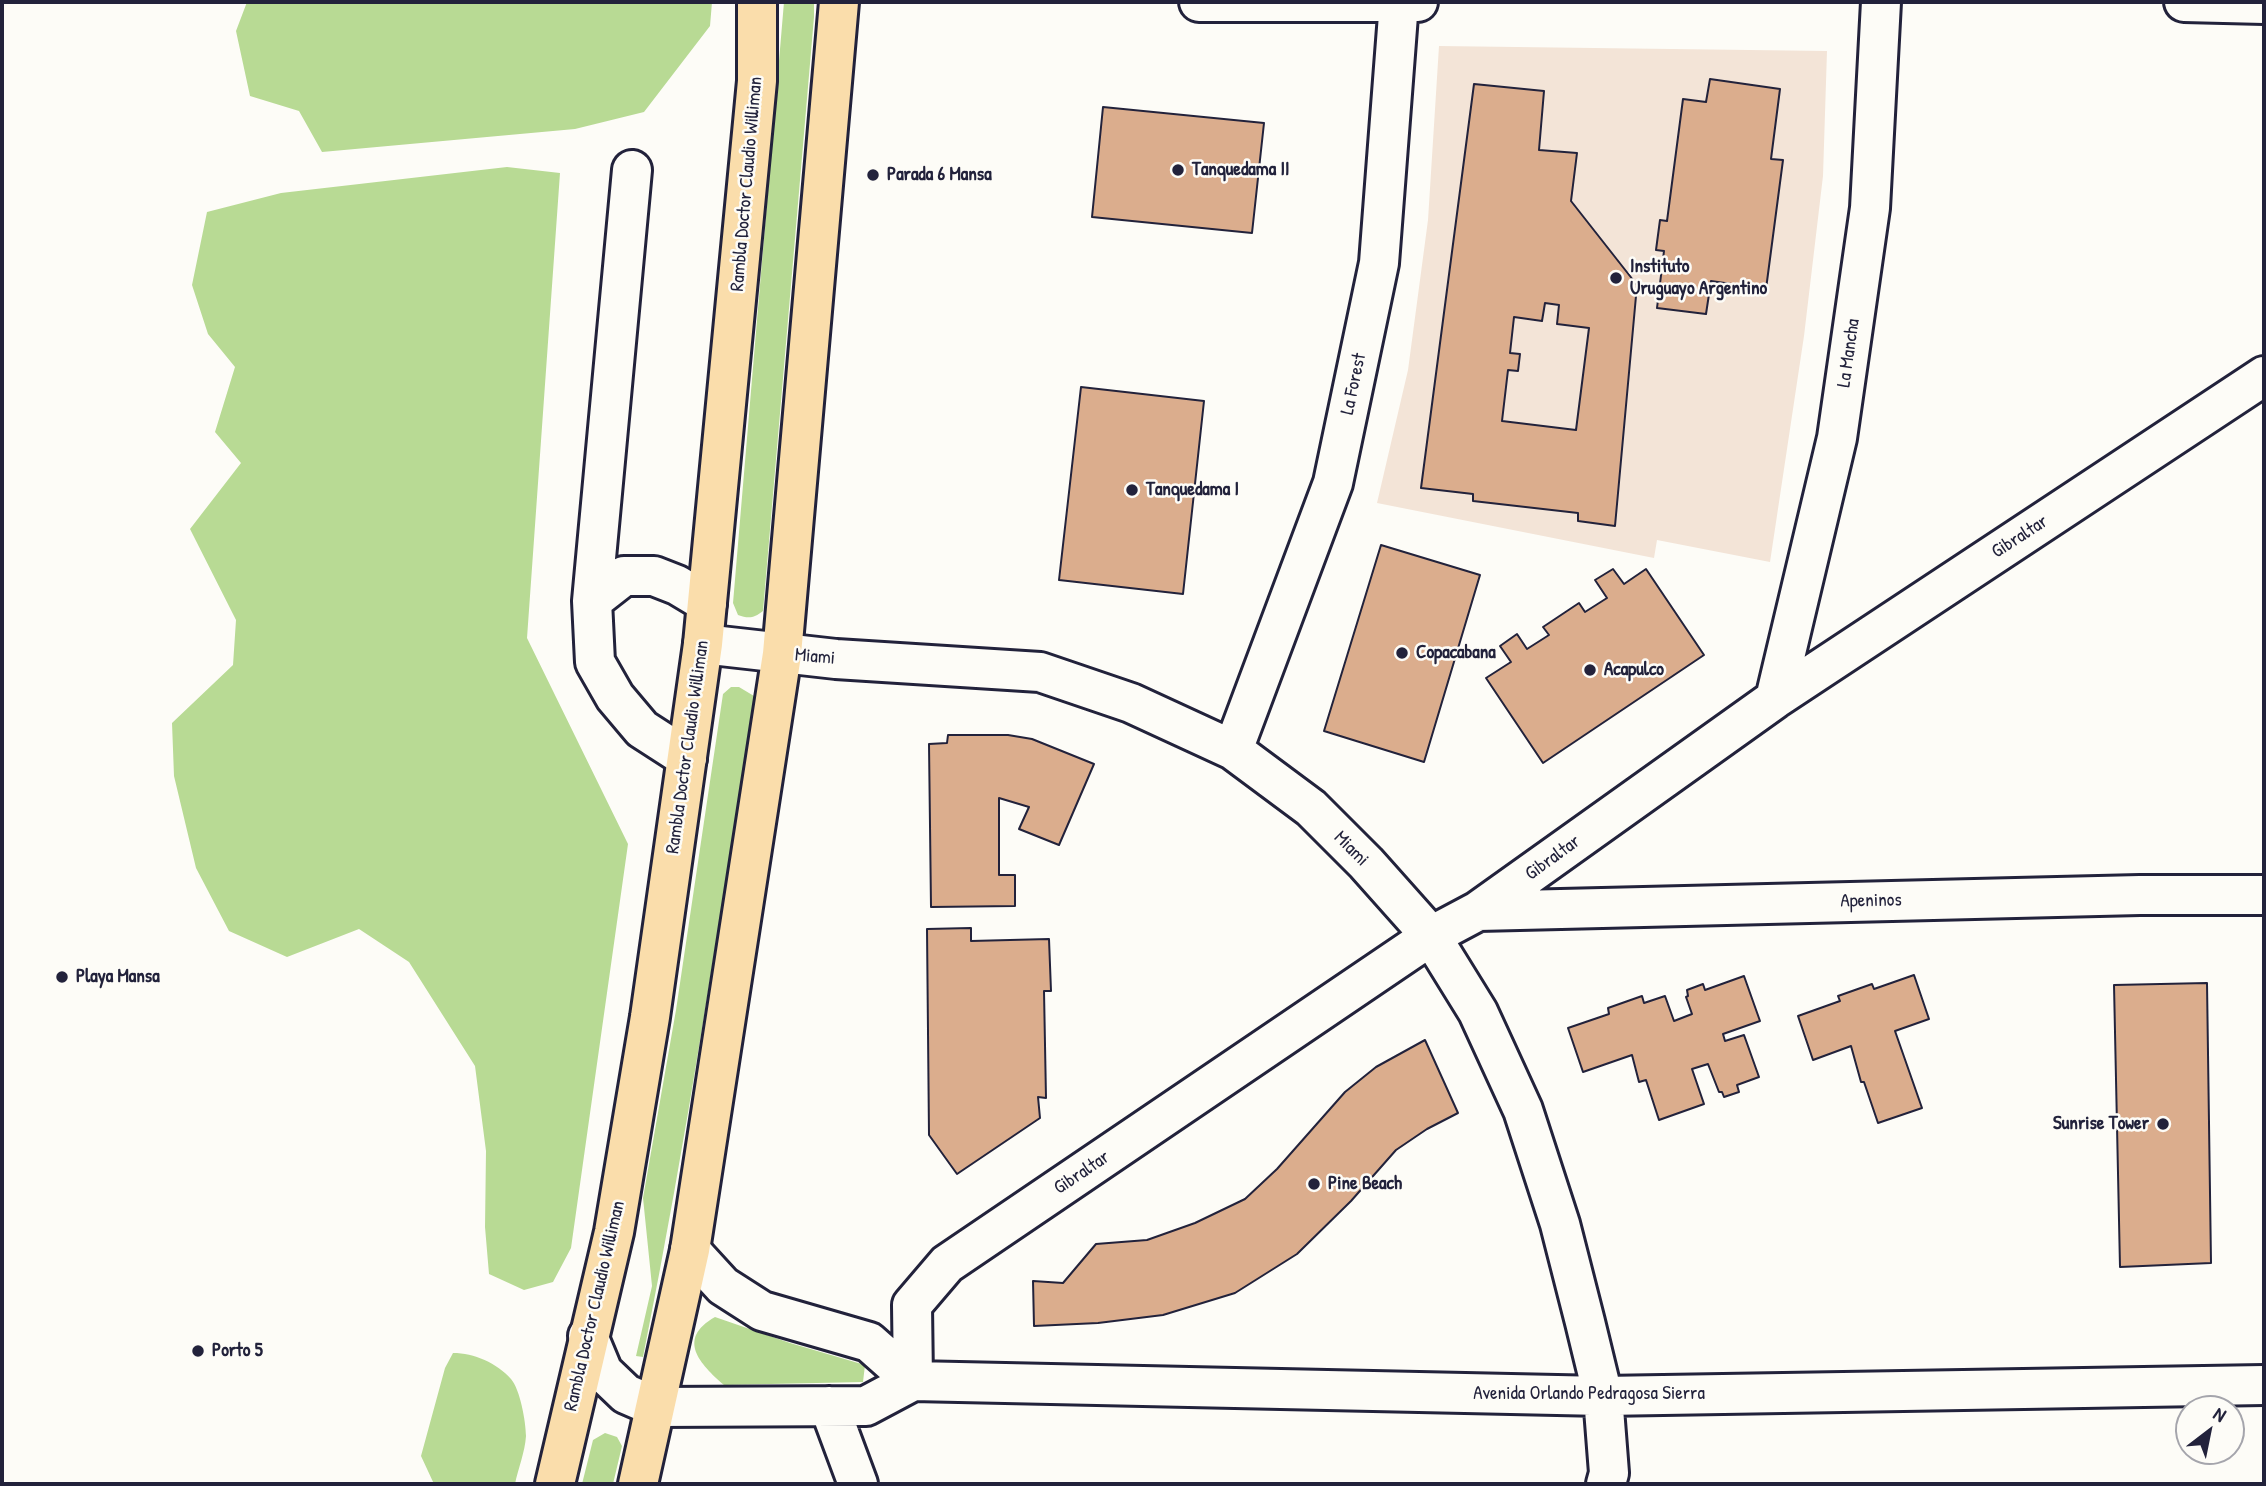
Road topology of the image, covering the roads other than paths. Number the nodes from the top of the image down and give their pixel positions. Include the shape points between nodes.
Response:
1 (757, 2) edge
2 (839, 2) edge
3 (1199, 2) edge
4 (1399, 2) edge
5 (1418, 2) edge
6 (1881, 2) edge
7 (2184, 2) edge
8 (2264, 4) edge
9 (632, 170) dead end
10 (2264, 376) edge
11 (592, 601) junction
12 (707, 603) junction
13 (703, 644) junction
14 (782, 654) junction
15 (1775, 699) junction
16 (1233, 750) junction
17 (687, 758) junction
18 (2264, 895) edge
19 (1478, 911) junction
20 (1431, 936) junction
21 (690, 1250) junction
22 (589, 1336) junction
23 (913, 1381) junction
24 (2264, 1385) edge
25 (1602, 1396) junction
26 (828, 1406) junction
27 (656, 1407) junction
28 (555, 1484) edge
29 (638, 1484) edge
30 (858, 1484) edge
31 (1606, 1484) edge

1 - 12 main road, Rambla Doctor Claudio Williman via 757,81
2 - 14 main road
3 - 4 street
4 - 5 street
4 - 16 street, La Forest via 1379,263 1333,482
6 - 15 street, La Mancha via 1870,208 1837,438
7 - 8 street
9 - 11 street
10 - 15 street, Gibraltar
11 - 12 street via 624,576 654,576
11 - 17 street via 596,662 615,697 642,729
12 - 13 main road, Rambla Doctor Claudio Williman
13 - 14 street, Miami
13 - 17 main road, Rambla Doctor Claudio Williman
14 - 16 street, Miami via 1040,672 1131,703
14 - 21 main road
15 - 19 street, Gibraltar
16 - 20 street, Miami via 1311,808
17 - 22 main road, Rambla Doctor Claudio Williman via 614,1232
18 - 19 street, Apeninos
19 - 20 street, Gibraltar
20 - 23 street, Gibraltar via 947,1264 912,1305
20 - 25 street, Miami via 1478,1012 1523,1110 1560,1224
21 - 23 street via 723,1286 762,1311 869,1342
21 - 27 main road
22 - 27 street, Avenida Orlando Pedragosa Sierra via 603,1372 626,1394
22 - 28 main road, Rambla Doctor Claudio Williman
23 - 25 street, Avenida Orlando Pedragosa Sierra
23 - 26 street, Avenida Orlando Pedragosa Sierra via 866,1406
24 - 25 street, Avenida Orlando Pedragosa Sierra
25 - 31 street, Miami
26 - 27 street, Avenida Orlando Pedragosa Sierra
26 - 30 street
27 - 29 main road

